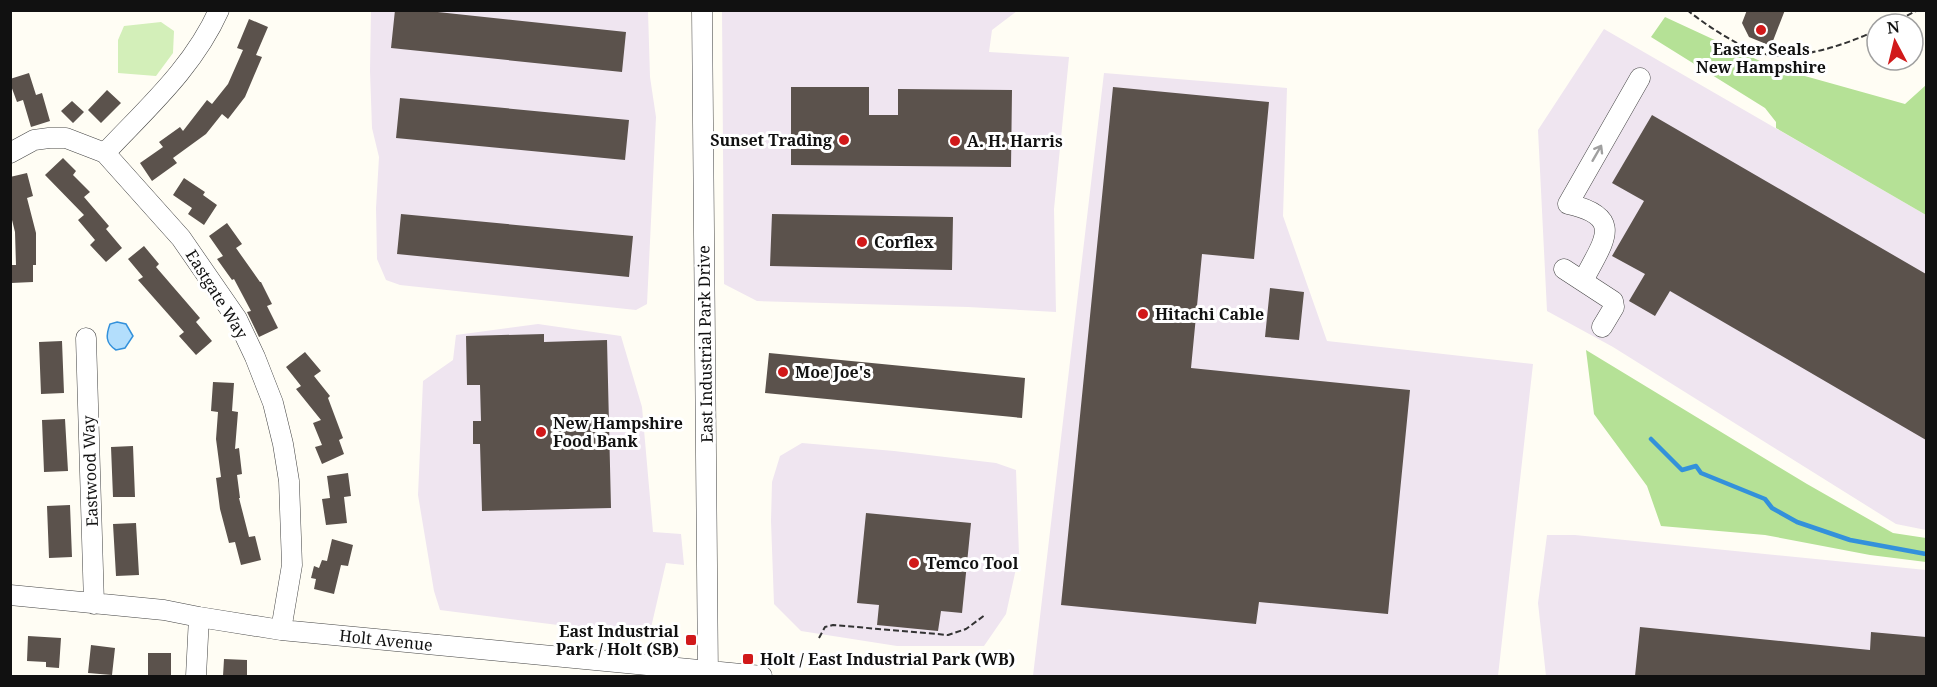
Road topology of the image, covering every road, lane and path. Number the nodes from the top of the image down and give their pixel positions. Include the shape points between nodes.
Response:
1 (219, 10) edge
2 (702, 10) edge
3 (1687, 10) edge
4 (1865, 36) edge
5 (1640, 78) dead end
6 (10, 153) edge
7 (105, 153) junction
8 (1564, 269) dead end
9 (1583, 281) junction
10 (1602, 327) dead end
11 (86, 338) dead end
12 (10, 596) edge
13 (94, 604) junction
14 (986, 615) dead end
15 (199, 617) junction
16 (282, 630) junction
17 (819, 638) dead end
18 (708, 674) edge
19 (196, 676) edge
20 (762, 676) edge

1 - 7 street via 210,31 170,86
2 - 18 street, East Industrial Park Drive
3 - 4 path via 1752,50 1781,55 1819,52
9 -> 5 street via 1605,236 1605,225 1597,214 1568,204
6 - 7 street, Eastgate Way via 34,140 58,138
7 - 16 street, Eastgate Way via 181,238 213,281 237,319 273,403 288,472 292,521 292,565
8 - 9 street
9 - 10 street via 1613,301 1614,307
11 - 13 street, Eastwood Way
12 - 13 street, Holt Avenue
13 - 15 street, Holt Avenue
14 - 17 path via 948,635 833,625 825,627
15 - 16 street, Holt Avenue
15 - 19 street
16 - 18 street, Holt Avenue
18 - 20 street, Holt Avenue

